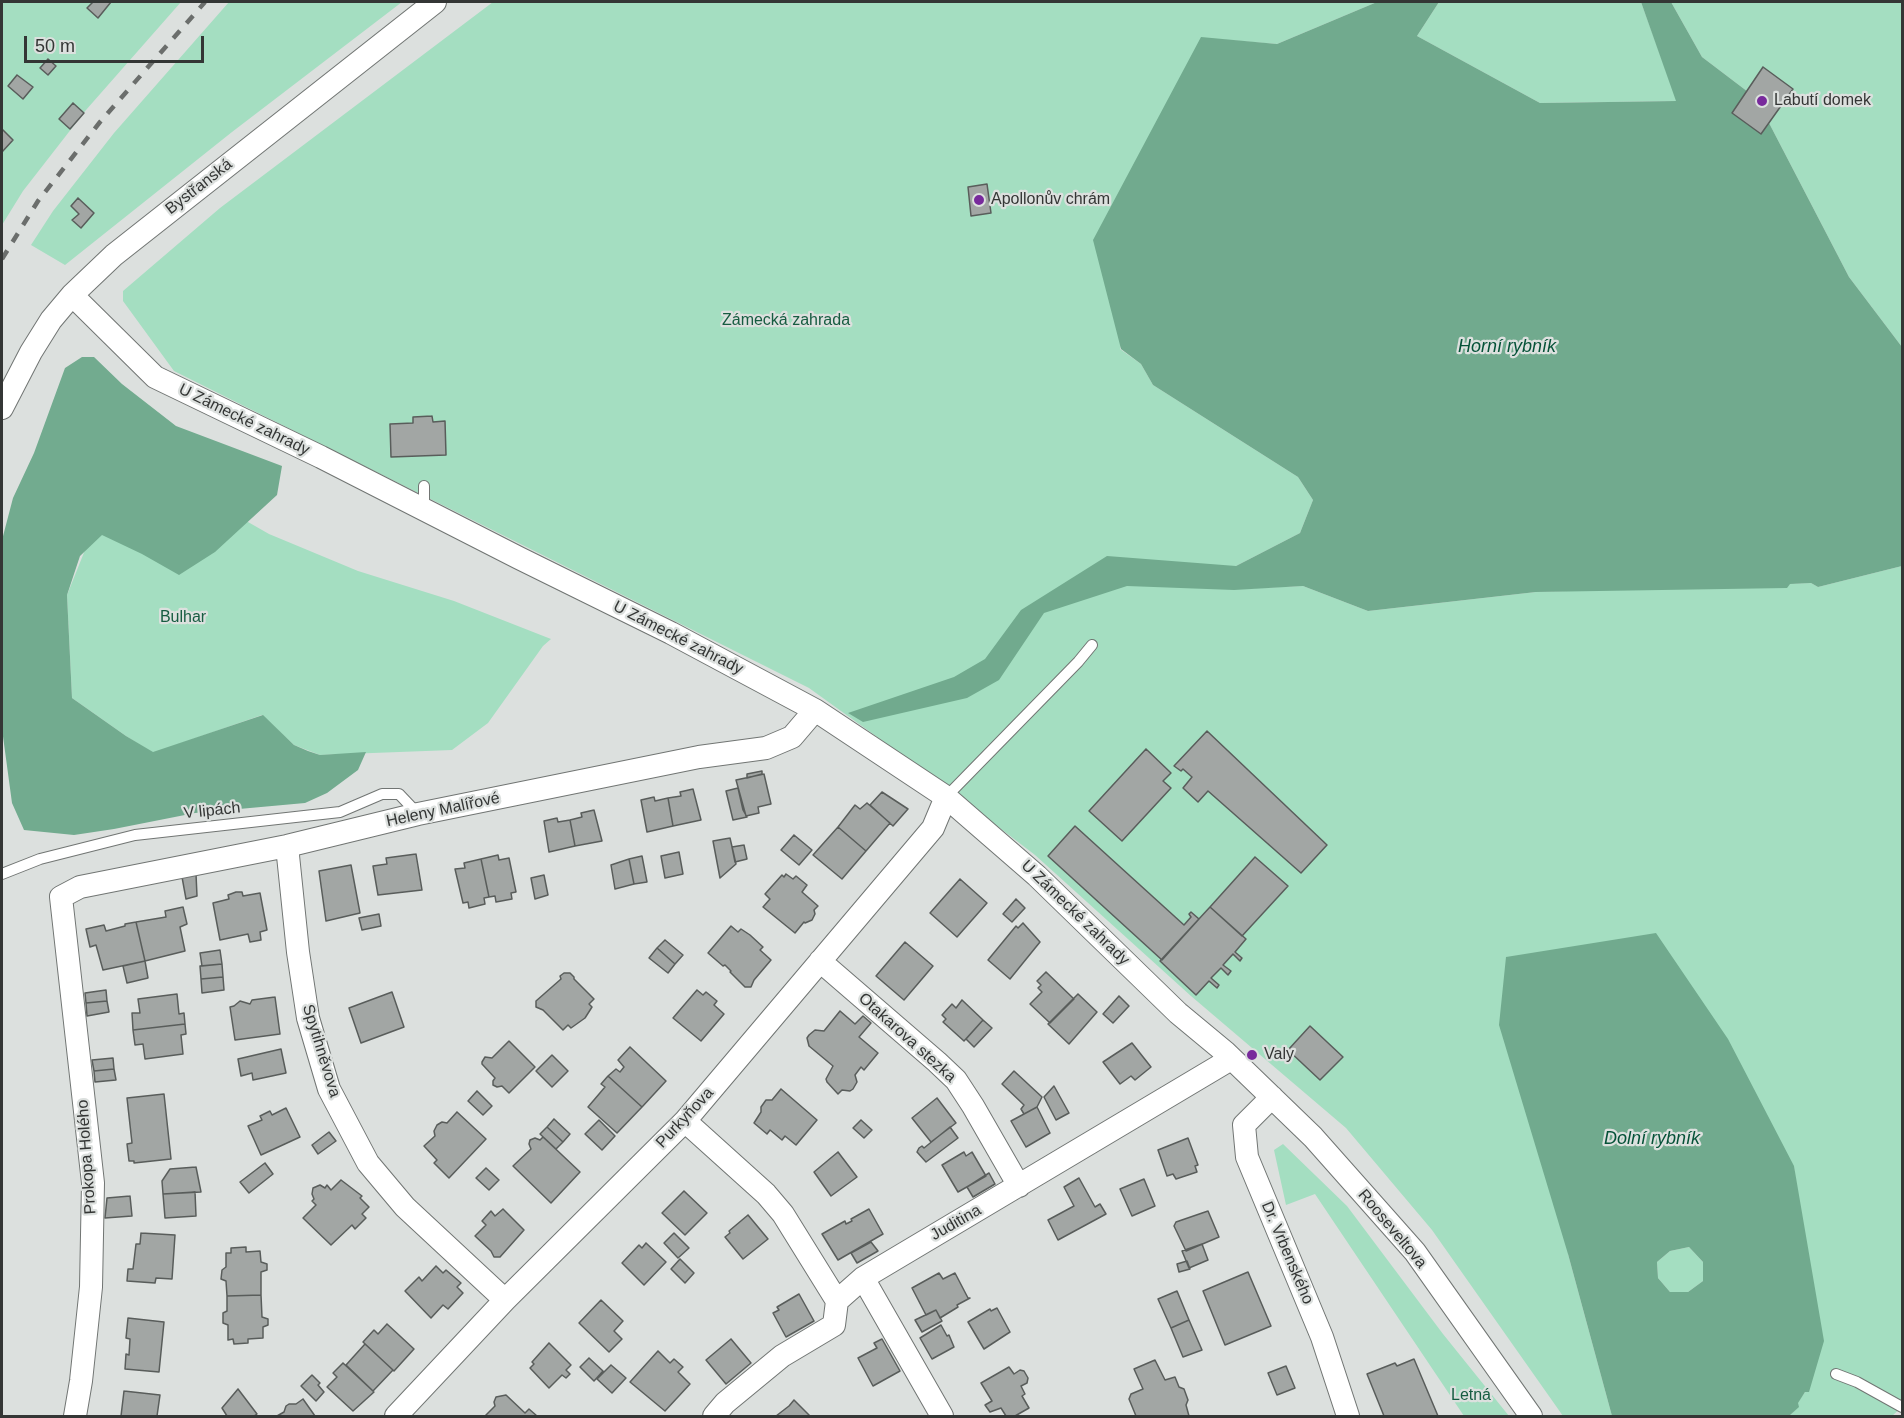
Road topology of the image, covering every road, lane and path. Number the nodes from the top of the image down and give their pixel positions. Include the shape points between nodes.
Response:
1 (435, 2) edge
2 (72, 296) junction
3 (2, 408) edge
4 (424, 486) dead end
5 (424, 510) junction
6 (1092, 645) dead end
7 (815, 710) junction
8 (946, 797) junction
9 (418, 814) junction
10 (287, 846) junction
11 (2, 874) edge
12 (61, 897) joint
13 (820, 961) junction
14 (1231, 1059) junction
15 (1272, 1097) junction
16 (685, 1121) junction
17 (1019, 1186) junction
18 (863, 1278) junction
19 (505, 1300) junction
20 (837, 1301) junction
21 (1836, 1374) dead end
22 (1902, 1407) edge
23 (75, 1416) edge
24 (396, 1416) edge
25 (714, 1416) edge
26 (942, 1416) edge
27 (1348, 1416) edge
28 (1531, 1416) edge

1 - 2 street, Bystřanská via 114,255
2 - 3 street, Bystřanská via 31,352
2 - 5 street, U Zámecké zahrady via 155,377
4 - 5 lane
5 - 7 street, U Zámecké zahrady
6 - 8 lane
7 - 8 street, U Zámecké zahrady
7 - 9 street, Heleny Malířové via 792,737 766,748 699,757
8 - 13 street, Purkyňova via 933,828
8 - 14 street, U Zámecké zahrady via 1038,876 1178,1013
9 - 10 street, Heleny Malířové
9 - 11 lane, V lipách via 399,794 382,794 340,812 135,835 40,859
10 - 12 street, Heleny Malířové via 80,887
10 - 19 street, Spytihněvova via 308,1018 329,1089 368,1163 405,1207
12 - 23 street, Prokopa Holého via 93,1183 91,1287
13 - 16 street, Purkyňova
13 - 17 street, Otakarova stezka via 956,1080
14 - 15 street, Rooseveltova
14 - 17 street, Juditina
15 - 27 street, Dr. Vrbenského via 1245,1125 1247,1157 1322,1337
15 - 28 street, Rooseveltova via 1313,1137 1415,1252
16 - 19 street, Purkyňova
16 - 20 street via 783,1214
17 - 18 street, Juditina
18 - 20 street, Juditina
18 - 26 street
19 - 24 street, Purkyňova
20 - 25 street via 834,1325 782,1356
21 - 22 lane

